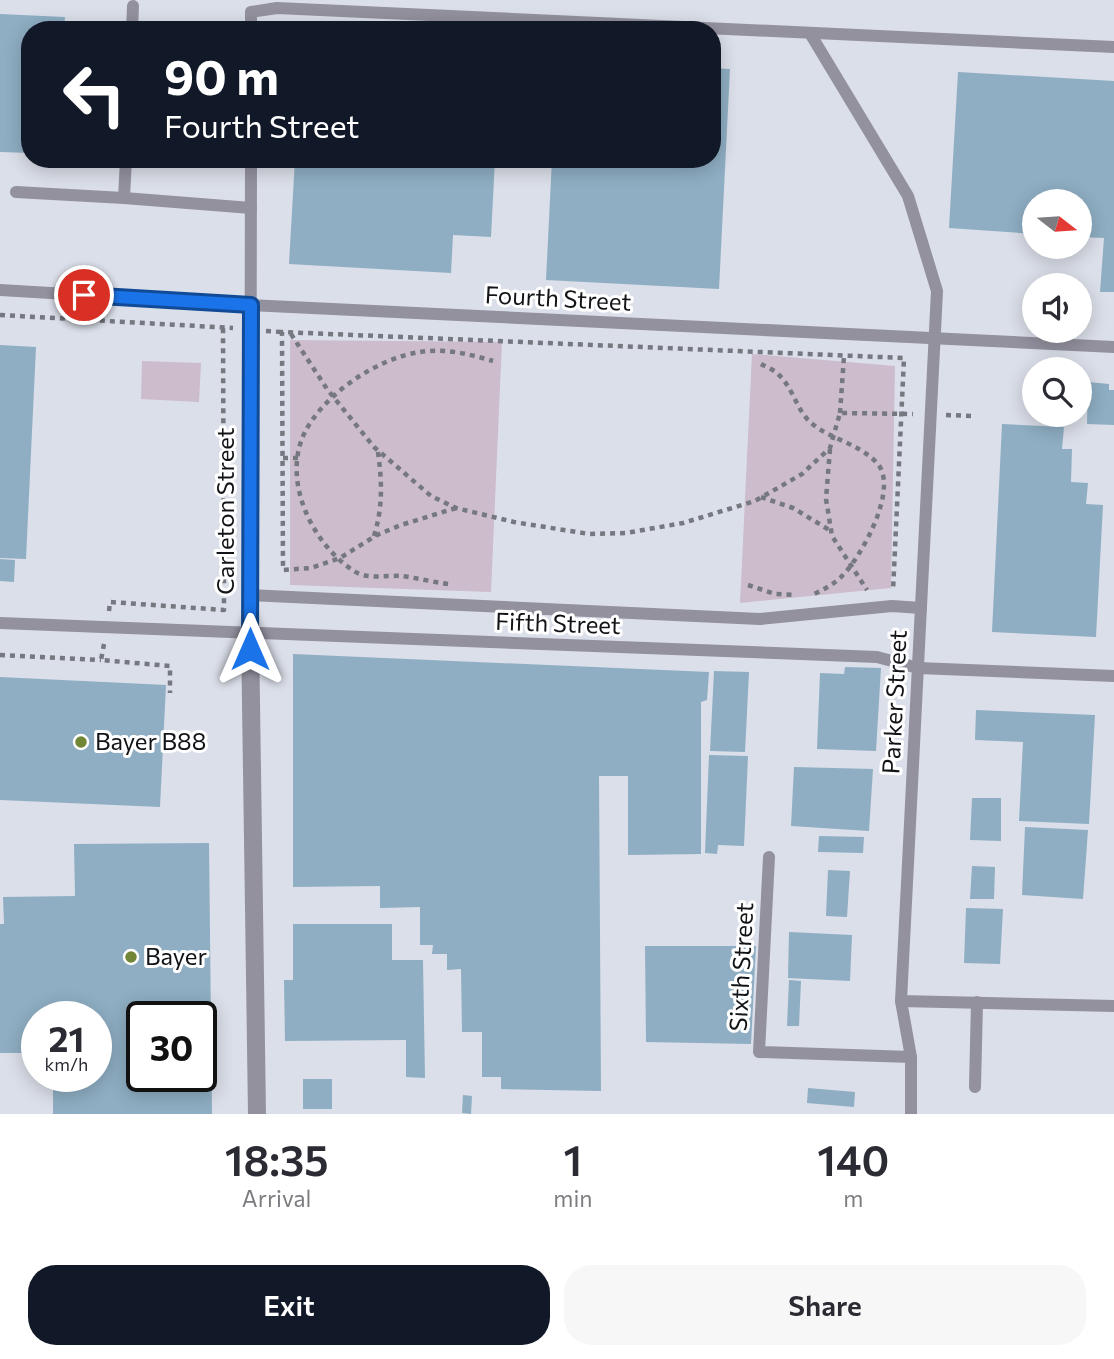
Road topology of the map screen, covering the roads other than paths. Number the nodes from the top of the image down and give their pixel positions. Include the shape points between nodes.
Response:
1 (133, 6) dead end
2 (132, 21) edge
3 (251, 21) edge
4 (534, 21) edge
5 (721, 30) edge
6 (811, 35) junction
7 (1114, 47) edge
8 (126, 168) edge
9 (251, 168) edge
10 (16, 192) dead end
11 (124, 198) junction
12 (251, 208) junction
13 (0, 290) edge
14 (251, 305) junction
15 (934, 338) junction
16 (1114, 347) edge
17 (250, 595) junction
18 (921, 608) junction
19 (0, 622) edge
20 (250, 634) junction
21 (918, 668) junction
22 (1114, 676) edge
23 (769, 857) dead end
24 (901, 1001) junction
25 (977, 1002) junction
26 (1114, 1006) edge
27 (911, 1057) junction
28 (975, 1087) dead end
29 (257, 1114) edge
30 (911, 1114) edge

1 - 2 lane
3 - 4 lane via 251,12 277,8
5 - 6 lane
6 - 7 lane
6 - 15 lane, Parker Street via 908,196 937,291
8 - 11 lane
9 - 12 lane, Carleton Street
10 - 11 lane
11 - 12 lane
12 - 14 lane, Carleton Street
13 - 14 lane, Fourth Street
14 - 15 lane, Fourth Street
14 - 17 lane, Carleton Street
15 - 16 lane, Fourth Street
15 - 18 lane, Parker Street
17 - 18 lane, Fifth Street via 760,619 892,606
17 - 20 lane, Carleton Street
18 - 21 lane, Parker Street
19 - 20 lane, Fifth Street
20 - 21 lane, Fifth Street via 877,657
20 - 29 street, Carleton Street
21 - 22 lane, Fifth Street
21 - 24 lane, Parker Street
23 - 27 lane, Sixth Street via 759,1052
24 - 25 lane
24 - 27 lane, Parker Street
25 - 26 lane
25 - 28 lane
27 - 30 lane, Parker Street

